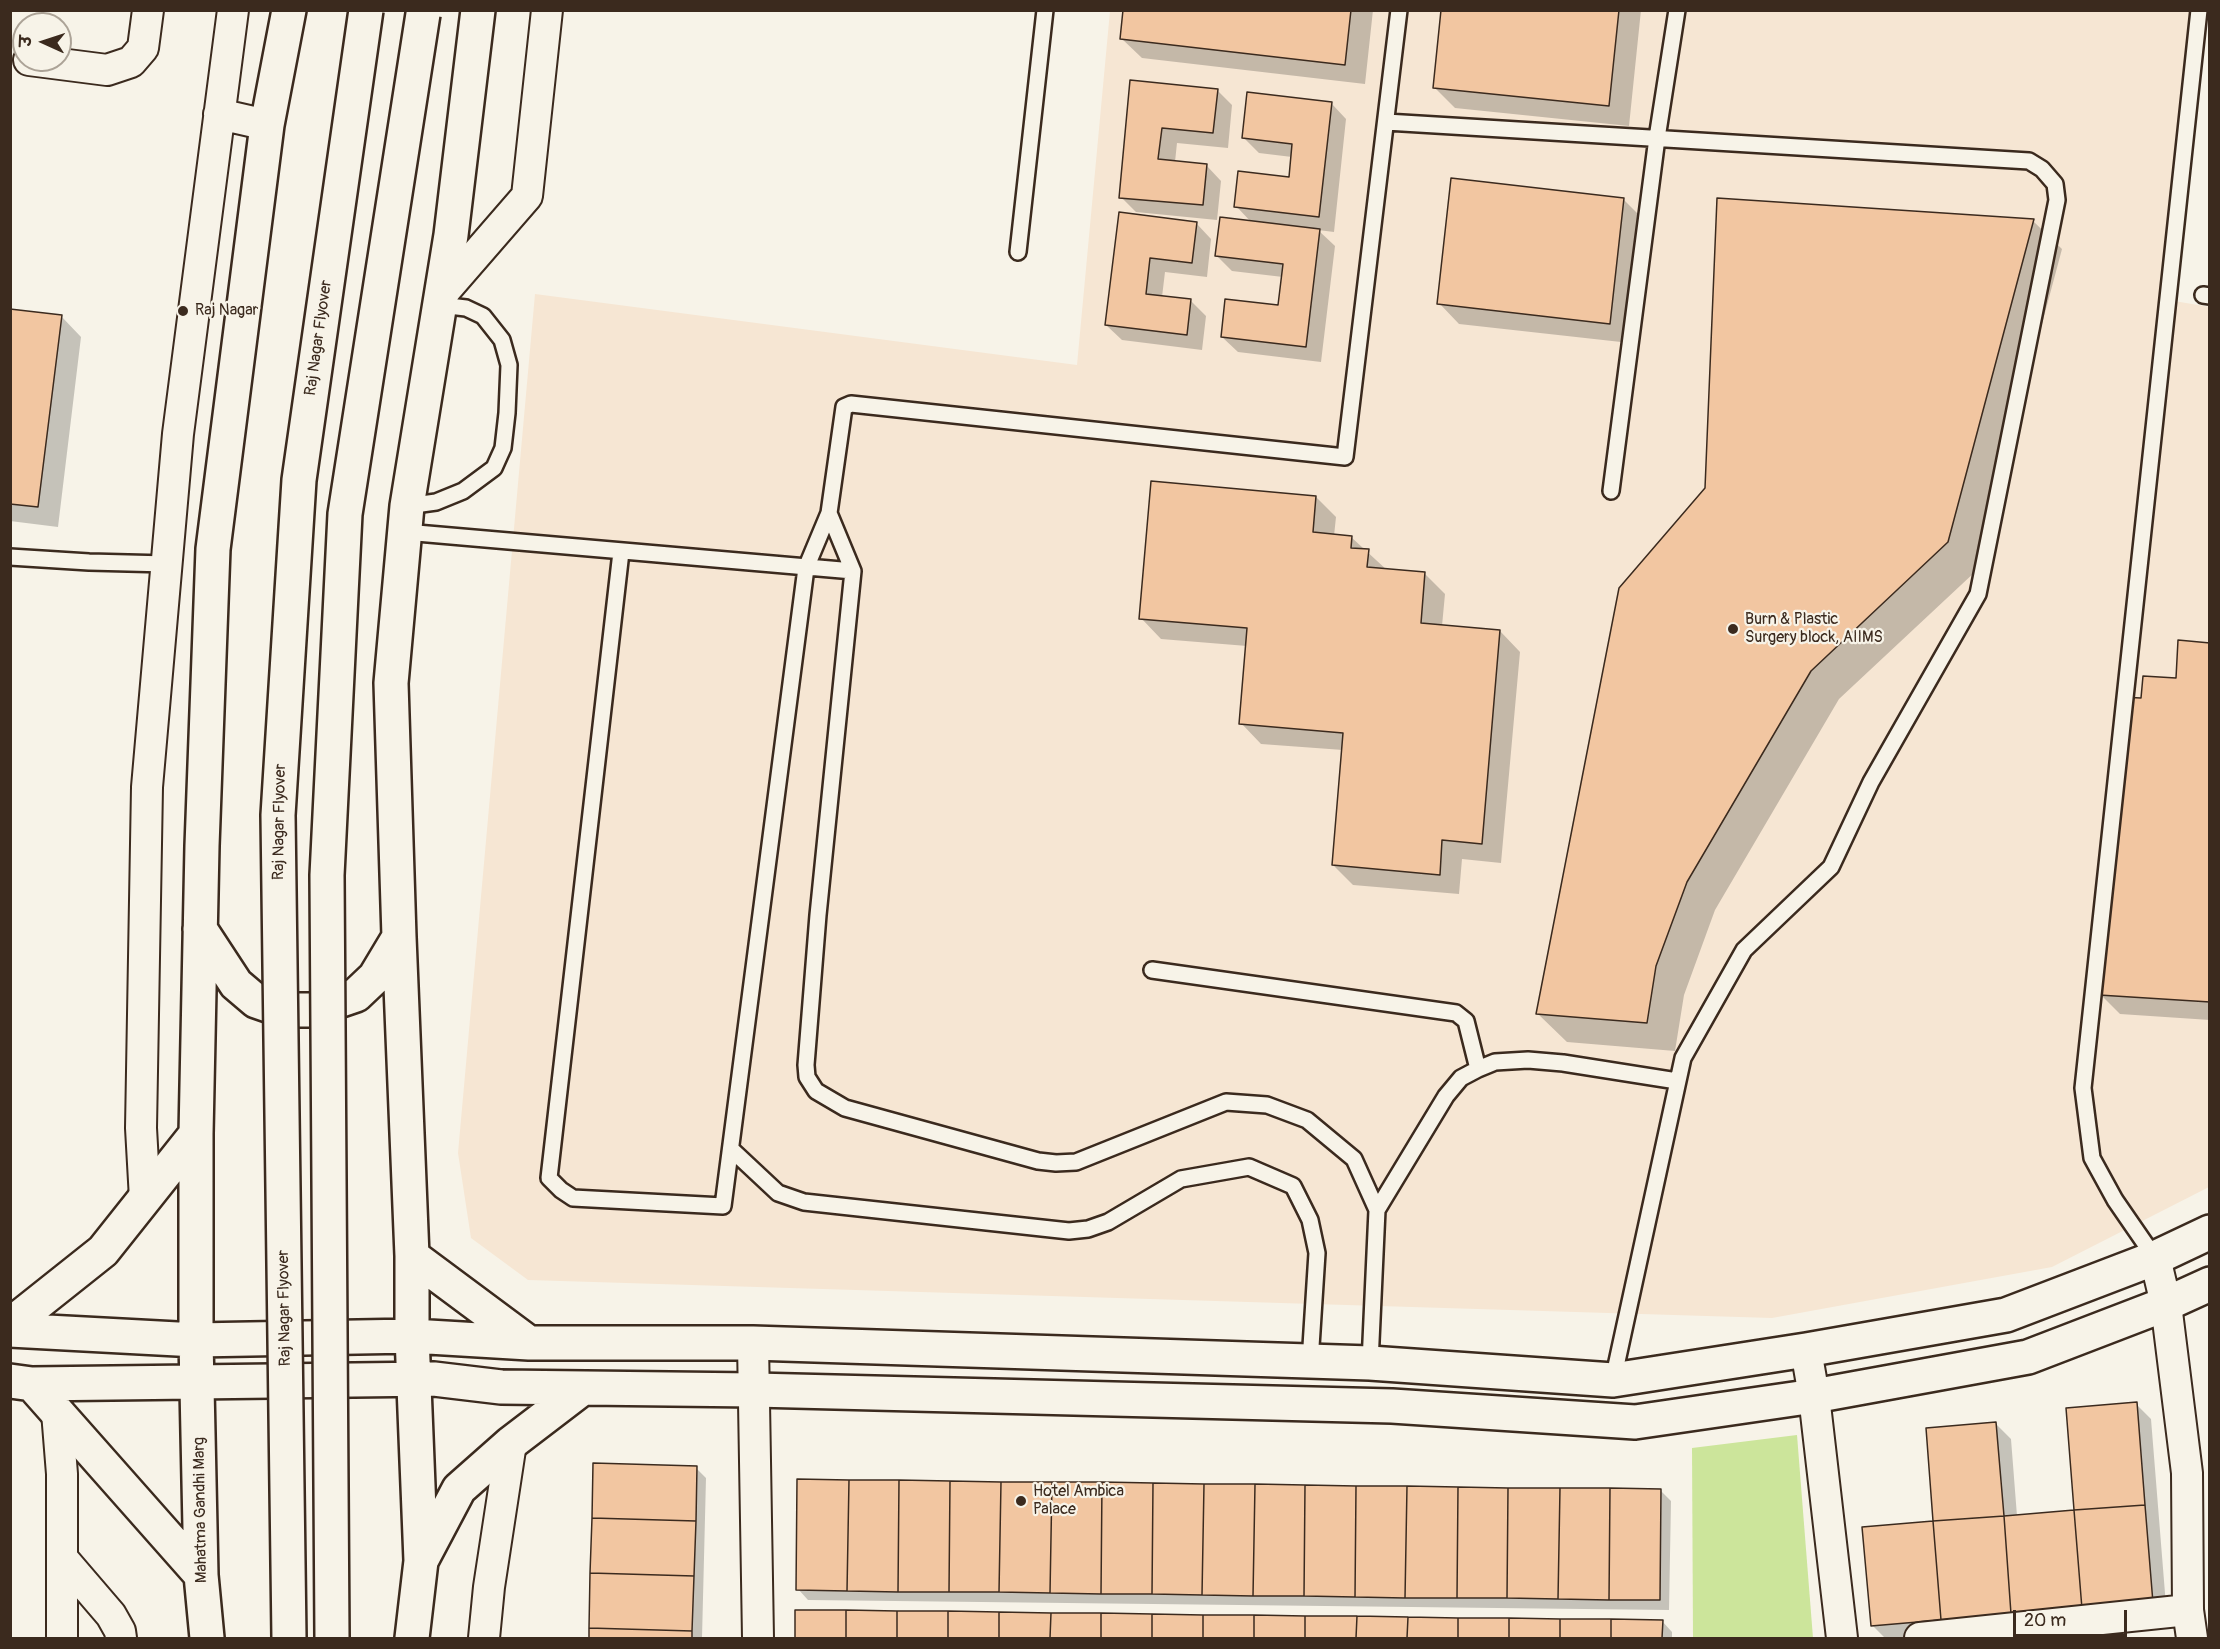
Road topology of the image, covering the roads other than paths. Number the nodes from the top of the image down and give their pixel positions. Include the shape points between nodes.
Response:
1 (148, 10) edge
2 (233, 10) edge
3 (289, 10) edge
4 (366, 10) edge
5 (478, 10) edge
6 (547, 10) edge
7 (1046, 10) edge
8 (1399, 10) edge
9 (1677, 10) edge
10 (2199, 10) edge
11 (423, 14) dead end
12 (72, 66) edge
13 (219, 114) junction
14 (1386, 122) junction
15 (267, 124) junction
16 (1657, 138) junction
17 (1018, 252) dead end
18 (441, 299) junction
19 (1611, 491) dead end
20 (829, 513) junction
21 (406, 519) junction
22 (621, 552) junction
23 (10, 557) edge
24 (167, 564) junction
25 (806, 568) junction
26 (853, 571) junction
27 (200, 928) junction
28 (399, 937) junction
29 (1152, 970) dead end
30 (1478, 1069) junction
31 (1677, 1081) junction
32 (196, 1134) junction
33 (731, 1149) junction
34 (145, 1199) junction
35 (1377, 1210) junction
36 (2210, 1232) edge
37 (412, 1256) junction
38 (2155, 1258) junction
39 (2210, 1284) edge
40 (2166, 1304) junction
41 (10, 1325) edge
42 (10, 1330) edge
43 (412, 1336) junction
44 (196, 1340) junction
45 (529, 1343) junction
46 (753, 1343) junction
47 (1806, 1350) junction
48 (1310, 1362) junction
49 (1370, 1363) junction
50 (414, 1379) junction
51 (1613, 1380) junction
52 (21, 1382) edge
53 (198, 1382) junction
54 (583, 1388) junction
55 (755, 1390) junction
56 (1814, 1396) junction
57 (57, 1412) junction
58 (511, 1443) junction
59 (63, 1559) junction
60 (421, 1561) junction
61 (201, 1575) junction
62 (2190, 1624) edge
63 (62, 1638) edge
64 (121, 1638) edge
65 (207, 1638) edge
66 (289, 1638) edge
67 (332, 1638) edge
68 (412, 1638) edge
69 (484, 1638) edge
70 (758, 1638) edge
71 (1842, 1638) edge
72 (1920, 1638) edge

1 - 12 street via 143,48 131,62 107,70
2 - 13 street
3 - 15 street, Mahatma Gandhi Marg
4 - 66 street, Raj Nagar Flyover, bridge via 299,480 278,815
5 - 18 street
6 - 18 street via 527,196
7 - 17 lane
8 - 14 lane
9 - 16 lane
10 - 38 lane via 2083,1088 2092,1158
11 - 67 street, bridge via 345,514 327,875
13 - 15 street
13 - 24 street via 178,434
14 - 16 lane
14 - 20 lane via 1345,457 851,404 842,412
15 - 27 street, Mahatma Gandhi Marg via 213,549
16 - 19 lane
16 - 31 lane via 2029,161 2055,184 2057,200 1978,594 1871,782 1831,867 1744,950 1683,1058
18 - 21 street
18 - 21 lane via 483,316 502,340 509,365 503,448 494,468 463,492
20 - 25 lane
20 - 26 lane
21 - 22 lane
21 - 28 street via 391,683
22 - 25 lane
22 - 33 lane via 549,1178 573,1198 723,1206
23 - 24 lane
24 - 34 street via 147,798 141,1128
25 - 26 lane
25 - 33 lane
26 - 35 lane via 806,1065 807,1077 816,1091 845,1108 1056,1164 1076,1162 1226,1102 1267,1105 1307,1120 1354,1159
27 - 28 street via 236,984 256,1001 282,1010 312,1010 356,995 375,977
27 - 32 street, Mahatma Gandhi Marg
28 - 37 street
29 - 30 lane via 1456,1013 1466,1021
30 - 31 lane via 1496,1062 1528,1060
30 - 35 lane via 1461,1078 1446,1096
31 - 51 lane
32 - 34 street
32 - 44 street, Mahatma Gandhi Marg
33 - 48 lane via 778,1193 804,1202 1069,1231 1108,1222 1181,1179 1249,1167 1293,1186 1310,1220 1317,1253
34 - 41 street via 103,1251
35 - 49 lane
36 - 38 street
37 - 43 street
37 - 45 street
38 - 40 street
38 - 47 street via 2006,1315
39 - 40 street
40 - 56 street via 2028,1357
40 - 62 street via 2187,1473
42 - 44 street
43 - 44 street
43 - 45 street
43 - 50 street
44 - 53 street, Mahatma Gandhi Marg
45 - 46 street
46 - 48 street
46 - 55 street
47 - 51 street
47 - 56 street
48 - 49 street
49 - 51 street
50 - 53 street
50 - 54 street via 501,1387
50 - 60 street
52 - 53 street
52 - 57 street
53 - 61 street, Mahatma Gandhi Marg
54 - 55 street
54 - 58 street
55 - 56 street via 1392,1406 1635,1422
55 - 70 street
56 - 71 street
57 - 59 street
57 - 61 street
58 - 60 street via 459,1489
58 - 69 street
59 - 63 street
59 - 64 street via 111,1616
60 - 68 street
61 - 65 street, Mahatma Gandhi Marg
62 - 72 street

